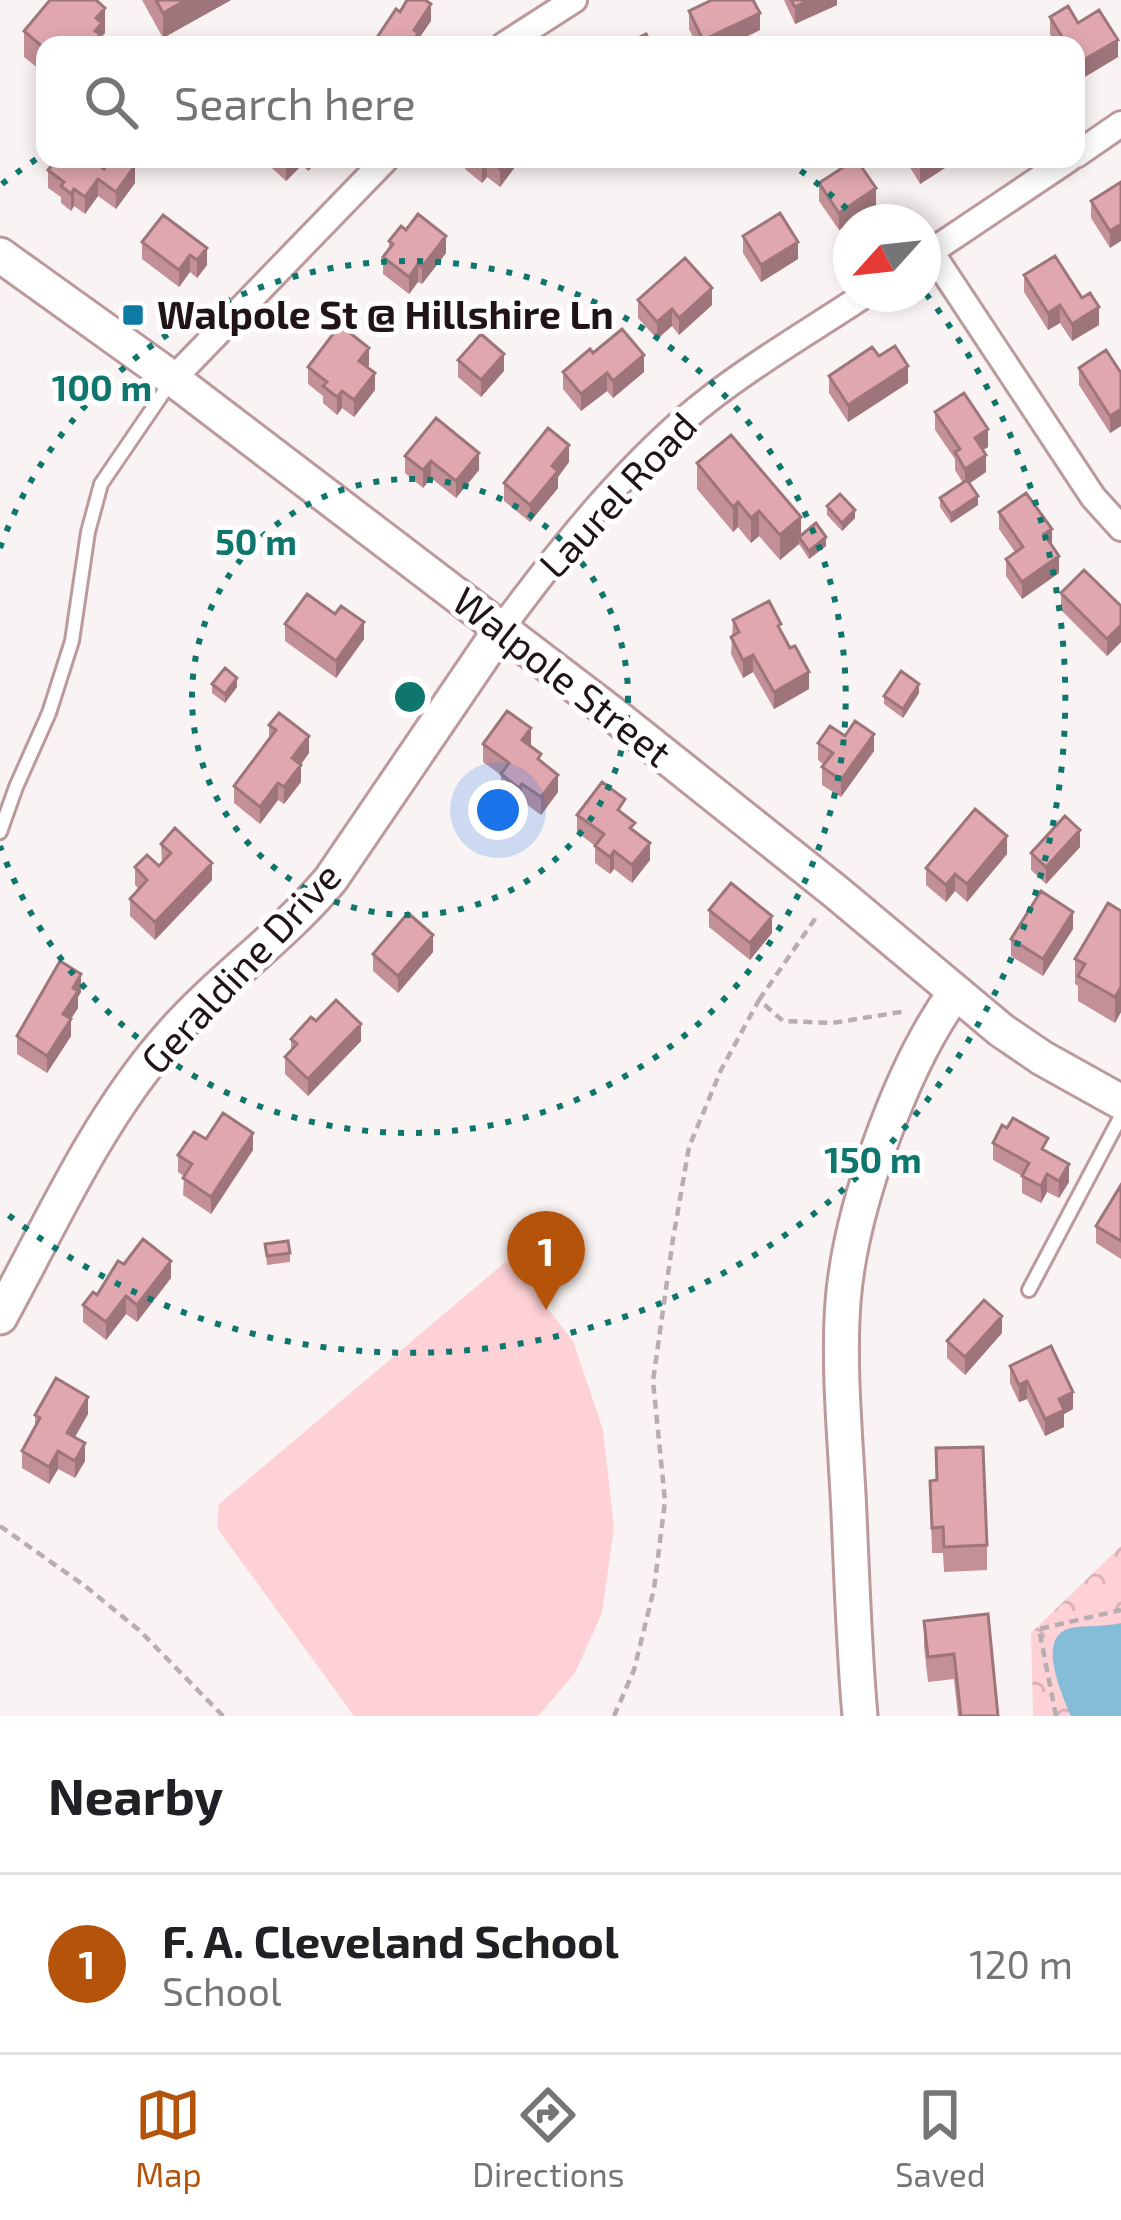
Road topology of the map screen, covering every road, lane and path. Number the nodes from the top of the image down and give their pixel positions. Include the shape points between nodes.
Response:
1 (574, 0) edge
2 (518, 36) edge
3 (1121, 124) edge
4 (1085, 149) edge
5 (377, 168) edge
6 (1057, 168) edge
7 (941, 246) edge
8 (0, 255) edge
9 (941, 275) edge
10 (839, 312) edge
11 (173, 379) junction
12 (1121, 528) edge
13 (501, 629) junction
14 (0, 832) edge
15 (836, 892) junction
16 (955, 993) junction
17 (759, 1000) junction
18 (931, 1028) junction
19 (1121, 1102) edge
20 (1121, 1116) edge
21 (1029, 1290) dead end
22 (0, 1317) edge
23 (0, 1526) edge
24 (1121, 1610) edge
25 (223, 1716) edge
26 (614, 1716) edge
27 (860, 1716) edge
28 (1056, 1716) edge

1 - 2 street
3 - 4 street
5 - 11 street
6 - 7 street
8 - 11 street, Walpole Street
9 - 12 street
10 - 13 street, Laurel Road via 667,435
11 - 13 street, Walpole Street
11 - 14 lane via 101,484 72,641
13 - 15 street, Walpole Street
13 - 22 street, Geraldine Drive via 331,880 145,1065
15 - 16 street, Walpole Street
15 - 17 path
16 - 18 street
16 - 19 street, Walpole Street via 1042,1058
17 - 18 path via 783,1021 832,1023 907,1010
17 - 26 path via 689,1147 653,1381 665,1501 654,1589
18 - 27 street via 878,1154 843,1303
20 - 21 lane
23 - 25 path via 139,1630
24 - 28 path via 1040,1629

